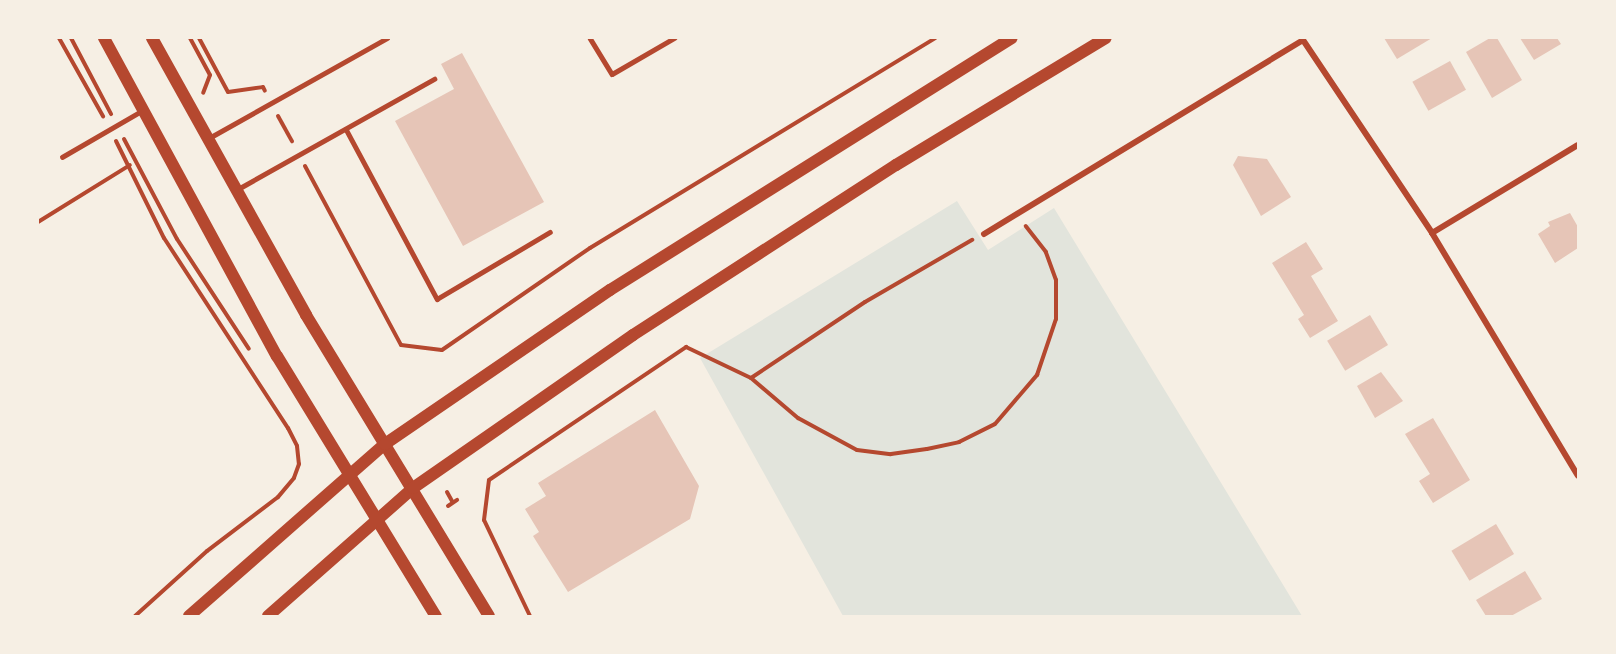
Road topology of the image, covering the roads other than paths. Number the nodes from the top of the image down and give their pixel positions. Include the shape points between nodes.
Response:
1 (104, 38) edge
2 (152, 38) edge
3 (387, 38) edge
4 (590, 38) edge
5 (674, 38) edge
6 (1011, 38) edge
7 (1106, 38) edge
8 (434, 80) dead end
9 (144, 109) junction
10 (346, 129) junction
11 (207, 139) junction
12 (1578, 145) edge
13 (62, 157) dead end
14 (236, 191) junction
15 (550, 232) dead end
16 (1432, 233) junction
17 (984, 234) road end
18 (385, 444) junction
19 (348, 474) junction
20 (1578, 476) edge
21 (413, 488) junction
22 (377, 518) junction
23 (189, 616) edge
24 (268, 616) edge
25 (436, 616) edge
26 (489, 616) edge

1 - 9 main road
2 - 11 main road
3 - 11 lane
4 - 5 lane via 612,74
6 - 18 main road via 629,277
7 - 21 main road via 896,165 681,304
8 - 10 lane
9 - 13 lane
9 - 19 main road via 277,356
10 - 14 lane
10 - 15 lane via 437,299
11 - 14 main road
12 - 16 street
14 - 18 main road
16 - 17 street via 1303,40
16 - 20 street
18 - 19 main road
18 - 21 main road
19 - 22 main road
19 - 23 main road
21 - 22 main road
21 - 26 main road
22 - 24 main road
22 - 25 main road

